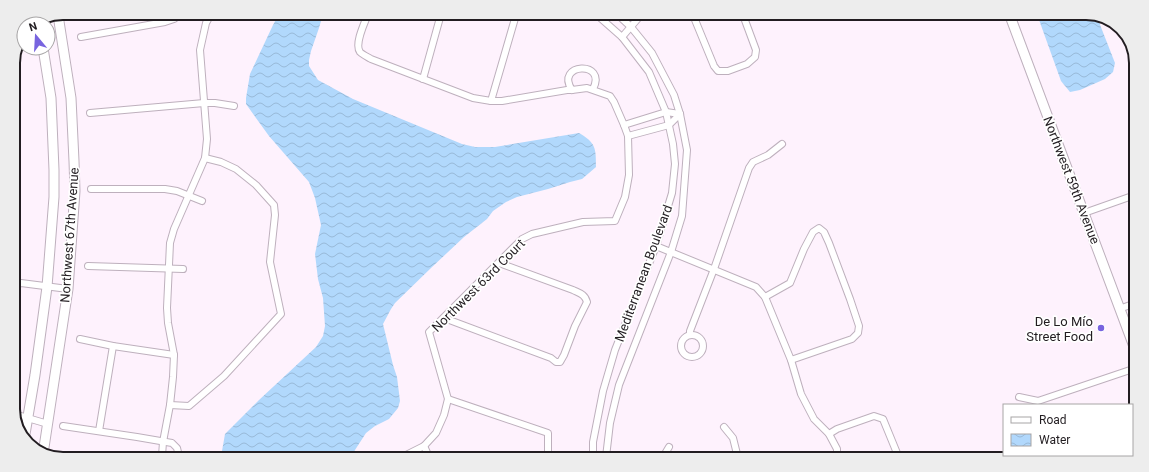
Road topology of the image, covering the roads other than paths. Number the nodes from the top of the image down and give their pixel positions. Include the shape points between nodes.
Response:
1 (171, 20) edge
2 (208, 20) edge
3 (366, 20) edge
4 (439, 20) edge
5 (515, 20) edge
6 (603, 20) edge
7 (623, 20) edge
8 (637, 20) edge
9 (695, 20) edge
10 (745, 20) edge
11 (1012, 20) edge
12 (59, 21) edge
13 (631, 27) junction
14 (81, 36) dead end
15 (622, 37) junction
16 (44, 56) edge
17 (422, 79) junction
18 (593, 89) junction
19 (572, 90) junction
20 (491, 101) junction
21 (204, 103) junction
22 (234, 106) dead end
23 (666, 112) junction
24 (90, 113) dead end
25 (680, 114) junction
26 (624, 125) junction
27 (669, 125) junction
28 (628, 136) junction
29 (782, 144) dead end
30 (205, 158) junction
31 (92, 189) dead end
32 (189, 195) junction
33 (1129, 197) edge
34 (202, 201) dead end
35 (1084, 213) junction
36 (656, 246) junction
37 (671, 252) junction
38 (499, 263) junction
39 (88, 266) dead end
40 (169, 269) junction
41 (183, 269) dead end
42 (714, 269) junction
43 (20, 283) edge
44 (47, 287) junction
45 (68, 289) junction
46 (765, 297) junction
47 (1129, 306) edge
48 (1119, 309) junction
49 (444, 318) junction
50 (690, 334) dead end
51 (1129, 334) edge
52 (80, 339) dead end
53 (113, 346) junction
54 (174, 355) junction
55 (791, 360) junction
56 (1129, 370) edge
57 (1019, 397) dead end
58 (448, 399) junction
59 (170, 405) junction
60 (21, 416) edge
61 (28, 418) junction
62 (48, 424) junction
63 (63, 426) dead end
64 (724, 427) dead end
65 (26, 430) edge
66 (99, 431) junction
67 (830, 434) junction
68 (163, 442) junction
69 (424, 446) junction
70 (44, 447) edge
71 (669, 447) dead end
72 (162, 452) edge
73 (178, 452) edge
74 (412, 452) edge
75 (427, 452) edge
76 (548, 452) edge
77 (593, 452) edge
78 (607, 452) edge
79 (666, 452) edge
80 (736, 452) edge
81 (837, 452) edge
82 (897, 452) edge

1 - 14 street
2 - 21 street via 200,50
3 - 17 street, Northwest 63rd Court via 359,40 360,53
4 - 17 street
5 - 20 street
6 - 15 street, Mediterranean Boulevard
7 - 13 street, Mediterranean Boulevard
8 - 13 street
9 - 10 street via 714,66 718,71 728,71 747,64 754,57 756,50
11 - 35 main road, Northwest 59th Avenue
12 - 45 main road, Northwest 67th Avenue via 71,98 74,161
13 - 15 street
13 - 25 street, Mediterranean Boulevard via 652,53 674,95
15 - 23 street, Mediterranean Boulevard via 641,60
16 - 44 main road, Northwest 67th Avenue via 51,98 54,170
17 - 20 street, Northwest 63rd Court via 473,98
18 - 19 street, Northwest 63rd Court
18 - 19 street via 593,74 583,68 575,70 570,75 568,83
18 - 26 street, Northwest 63rd Court via 610,96
19 - 20 street, Northwest 63rd Court
21 - 22 street
21 - 24 street
21 - 30 street via 207,139
23 - 25 street
23 - 26 street
23 - 27 street, Mediterranean Boulevard
25 - 27 street
25 - 37 street, Mediterranean Boulevard via 687,150 682,216
26 - 28 street, Northwest 63rd Court
27 - 28 street
27 - 36 street, Mediterranean Boulevard via 675,164 672,193
28 - 38 street, Northwest 63rd Court via 629,175 625,197 615,221 583,222 532,234 522,239
29 - 42 street via 753,162 749,168
30 - 32 street
30 - 59 street via 236,169 256,185 274,205 270,262 281,314 224,376 189,406
31 - 32 street via 165,189
32 - 34 street
32 - 40 street via 170,243
33 - 35 street
35 - 48 main road, Northwest 59th Avenue
36 - 37 street
36 - 77 street, Mediterranean Boulevard via 615,350 603,391
37 - 42 street
37 - 78 street, Mediterranean Boulevard via 619,385
38 - 49 street, Northwest 63rd Court
38 - 49 street via 584,295 587,302 560,362
39 - 40 street
40 - 41 street
40 - 54 street via 168,323
42 - 46 street via 756,287
42 - 50 street
43 - 44 street
44 - 45 street
44 - 61 main road, Northwest 67th Avenue
45 - 62 main road, Northwest 67th Avenue
46 - 55 street
46 - 55 street via 790,283 813,232 819,228 824,232 850,299 859,326 858,333 852,339
47 - 48 street
48 - 51 main road, Northwest 59th Avenue
49 - 58 street, Northwest 63rd Court via 430,332
52 - 53 street
53 - 54 street
53 - 66 street
54 - 59 street
55 - 67 street via 801,394 814,418
56 - 57 street via 1038,401
58 - 69 street via 436,433
58 - 76 street via 548,433
59 - 68 street
60 - 61 street
61 - 62 street
61 - 65 main road, Northwest 67th Avenue
62 - 70 main road, Northwest 67th Avenue
63 - 66 street
64 - 80 street via 733,438
66 - 68 street
67 - 81 street
67 - 82 street via 837,428 874,416 883,418
68 - 72 street
68 - 73 street via 172,443
69 - 74 street
69 - 75 street
71 - 79 street

